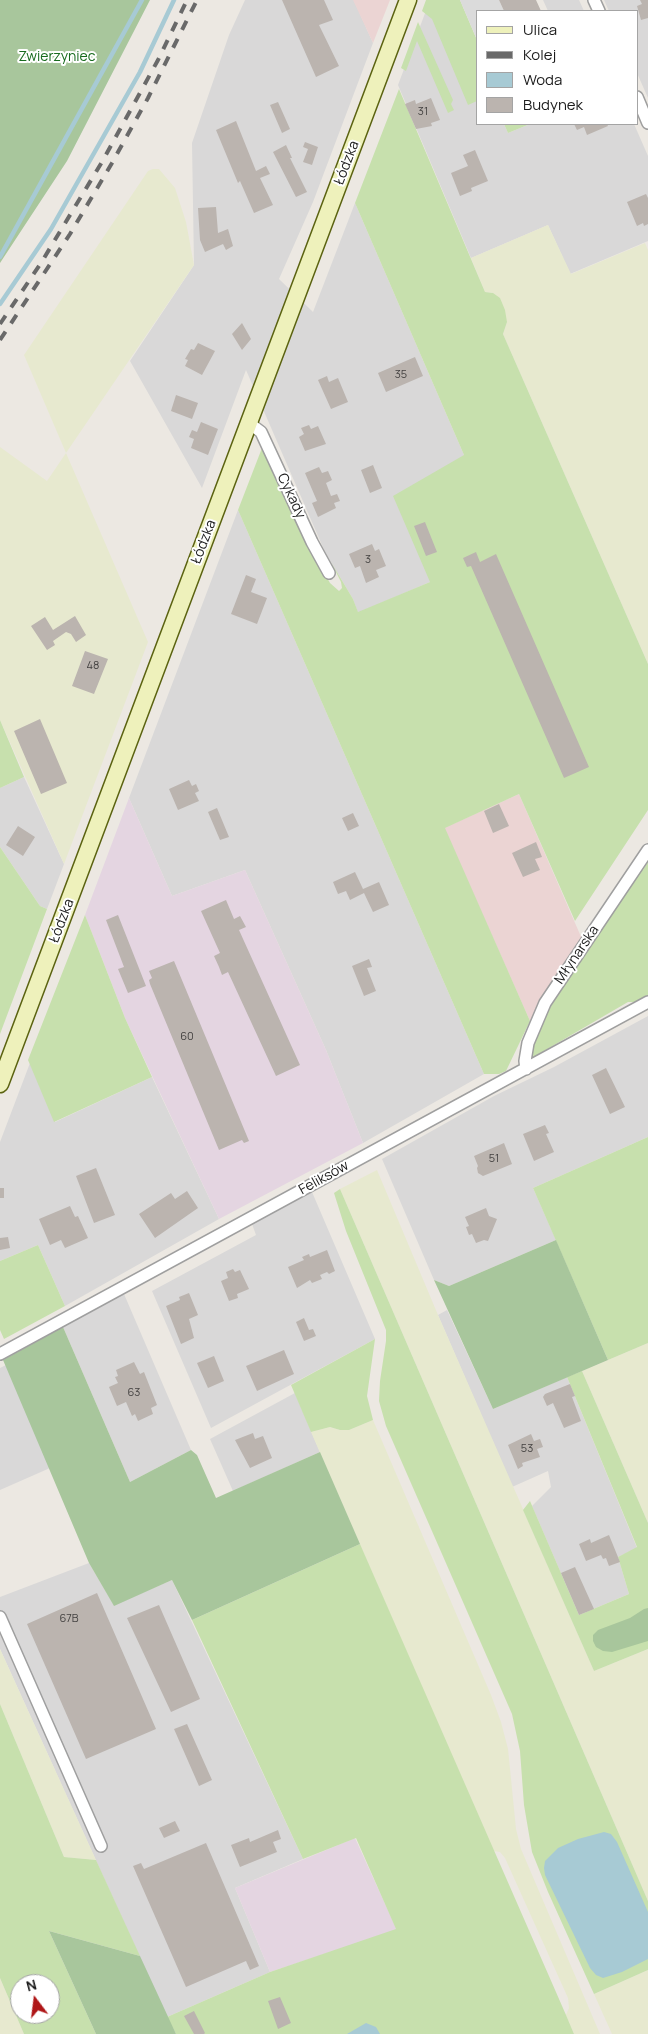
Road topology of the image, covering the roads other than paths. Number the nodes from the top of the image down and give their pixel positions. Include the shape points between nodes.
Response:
1 (408, 0) edge
2 (638, 99) edge
3 (648, 123) edge
4 (249, 423) junction
5 (329, 573) dead end
6 (648, 850) edge
7 (648, 1002) edge
8 (526, 1069) junction
9 (0, 1084) edge
10 (0, 1354) edge
11 (0, 1617) edge
12 (101, 1846) dead end

1 - 4 main road, Łódzka
2 - 3 street
4 - 5 street, Cykady via 261,432
4 - 9 main road, Łódzka
6 - 8 street, Młynarska via 545,1002 528,1042
7 - 8 street, Feliksów
8 - 10 street, Feliksów
11 - 12 street

